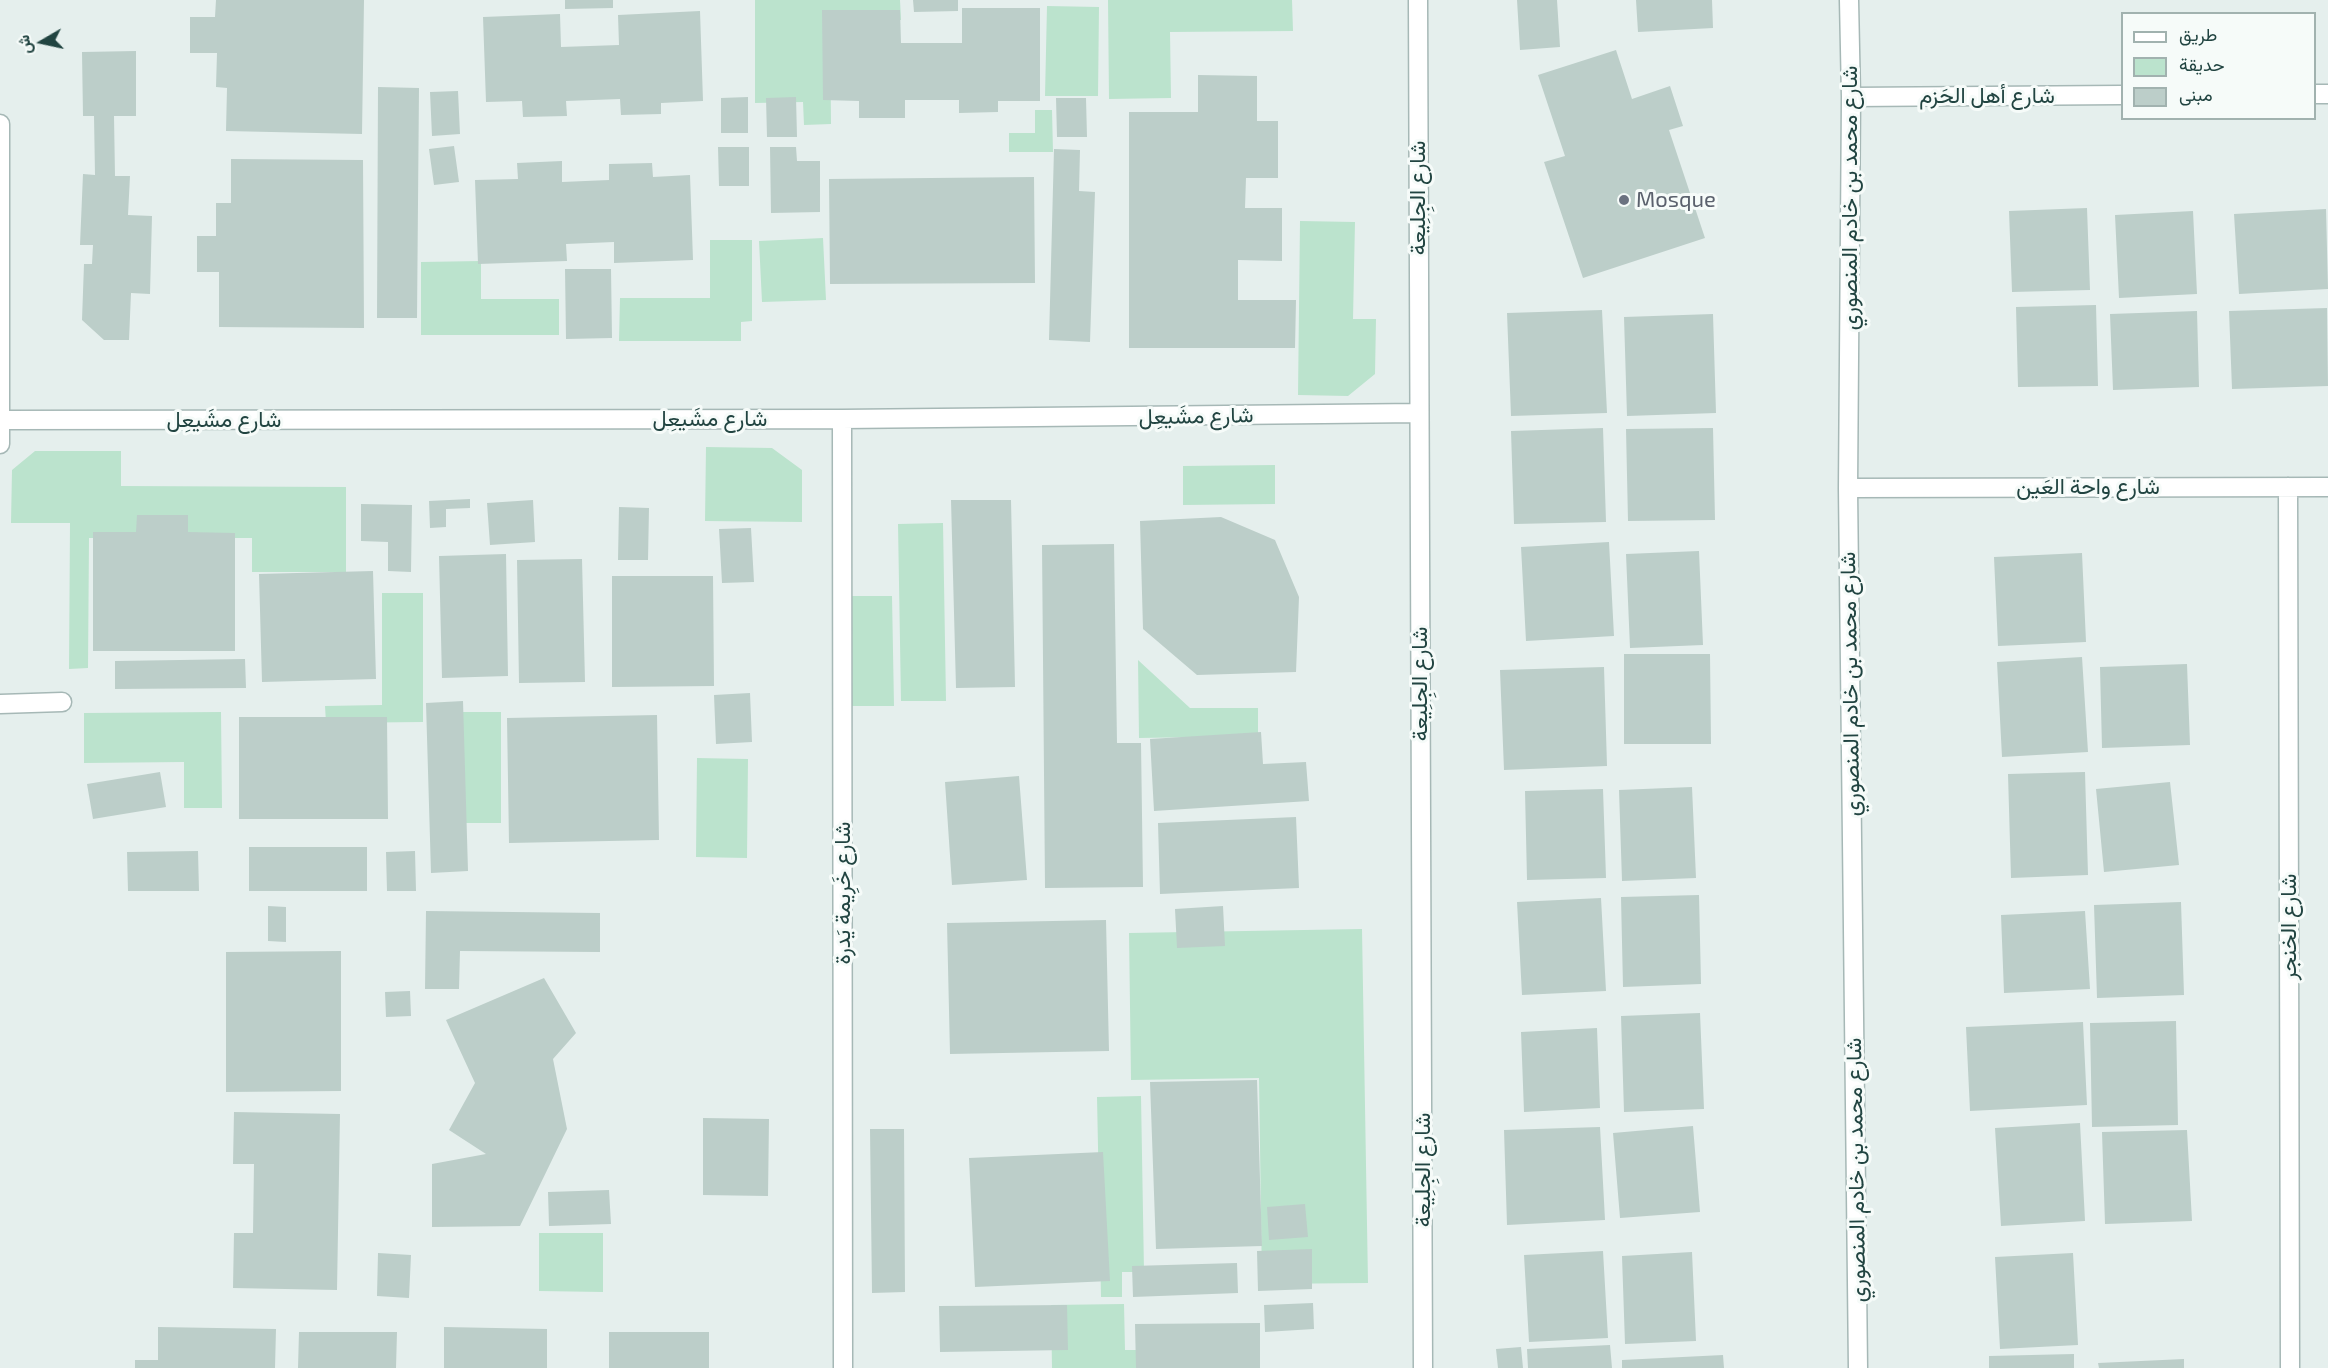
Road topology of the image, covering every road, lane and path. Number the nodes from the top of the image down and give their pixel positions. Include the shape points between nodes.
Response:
1 (1418, 0) edge
2 (1849, 0) edge
3 (2121, 95) edge
4 (1851, 97) junction
5 (0, 124) edge
6 (1419, 413) junction
7 (842, 419) junction
8 (0, 420) edge
9 (0, 444) edge
10 (2288, 487) junction
11 (2328, 487) edge
12 (1848, 488) junction
13 (62, 702) dead end
14 (0, 704) edge
15 (843, 1368) edge
16 (1424, 1368) edge
17 (1858, 1368) edge
18 (2290, 1368) edge

1 - 6 street, شارع الجِلِيعة
2 - 4 street, شارع محمد بن خادم المنصوري
3 - 4 street, شارع أهل الحَزم
4 - 12 street, شارع محمد بن خادم المنصوري
5 - 8 street
6 - 7 street, شارع مشَيعِل
6 - 16 street, شارع الجِلِيعة
7 - 8 street, شارع مشَيعِل
7 - 15 street, شارع خَرِيمة يَدرة
8 - 9 street
10 - 11 street, شارع واحة العَين
10 - 12 street, شارع واحة العَين
10 - 18 street, شارع الخنجر
12 - 17 street, شارع محمد بن خادم المنصوري
13 - 14 street

